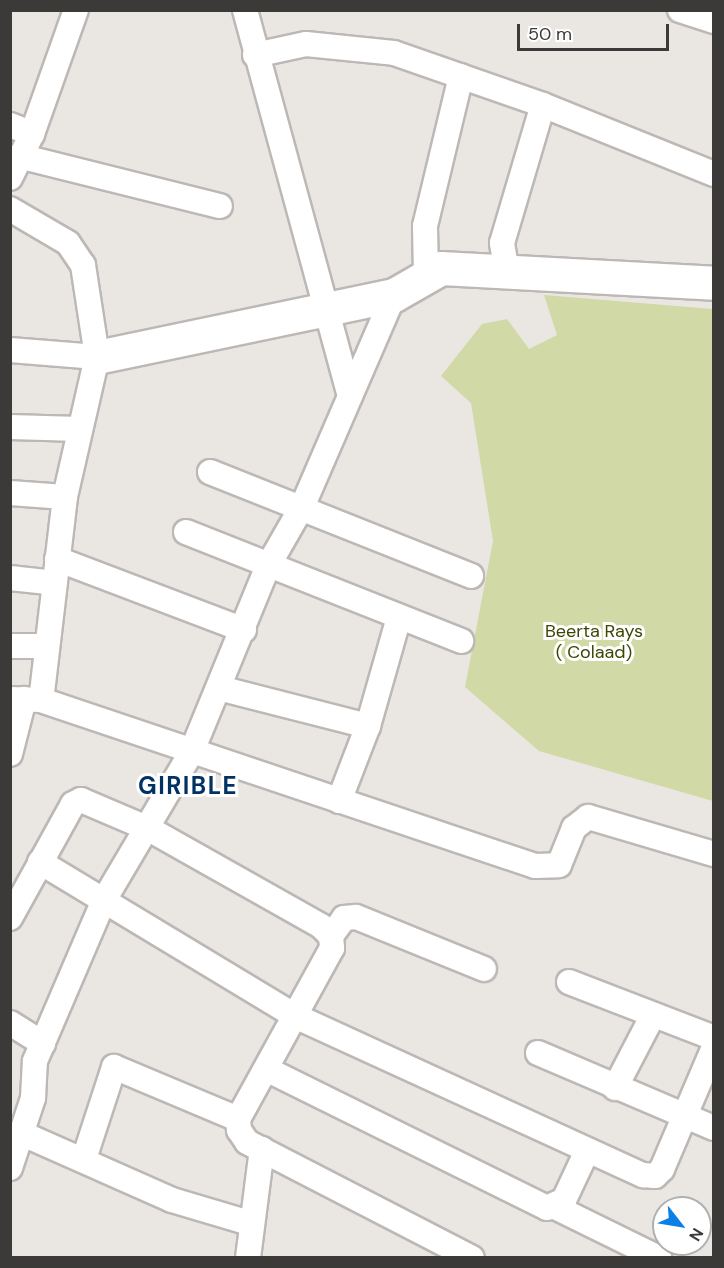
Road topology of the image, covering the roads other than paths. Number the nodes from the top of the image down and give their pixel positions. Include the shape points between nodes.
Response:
1 (76, 10) edge
2 (245, 10) edge
3 (680, 10) edge
4 (714, 21) edge
5 (255, 55) junction
6 (461, 76) junction
7 (543, 105) junction
8 (21, 129) edge
9 (15, 167) edge
10 (714, 174) edge
11 (220, 206) dead end
12 (10, 209) edge
13 (507, 272) junction
14 (426, 275) junction
15 (714, 283) edge
16 (394, 295) junction
17 (325, 308) junction
18 (10, 350) edge
19 (97, 357) junction
20 (350, 396) junction
21 (10, 427) edge
22 (80, 429) junction
23 (210, 472) dead end
24 (10, 493) edge
25 (65, 497) junction
26 (303, 505) junction
27 (186, 532) dead end
28 (57, 559) junction
29 (268, 566) junction
30 (471, 576) dead end
31 (10, 578) edge
32 (55, 583) junction
33 (399, 617) junction
34 (244, 630) junction
35 (461, 641) dead end
36 (10, 646) edge
37 (47, 646) junction
38 (219, 688) junction
39 (25, 699) edge
40 (368, 726) junction
41 (192, 751) junction
42 (10, 754) edge
43 (339, 801) junction
44 (149, 829) junction
45 (714, 854) edge
46 (40, 862) junction
47 (104, 900) junction
48 (10, 918) edge
49 (331, 936) junction
50 (484, 969) dead end
51 (569, 982) dead end
52 (653, 1015) junction
53 (295, 1016) junction
54 (10, 1023) edge
55 (714, 1038) edge
56 (43, 1044) junction
57 (714, 1047) edge
58 (538, 1053) dead end
59 (266, 1069) junction
60 (615, 1088) junction
61 (684, 1117) junction
62 (238, 1119) junction
63 (714, 1128) edge
64 (22, 1134) junction
65 (262, 1149) junction
66 (587, 1151) junction
67 (84, 1159) junction
68 (10, 1168) edge
69 (556, 1208) junction
70 (249, 1223) junction
71 (248, 1257) edge
72 (472, 1257) edge
73 (659, 1257) edge

1 - 8 street
2 - 5 street
3 - 4 street
5 - 6 street via 306,44 342,44 394,53
5 - 17 street
6 - 7 street
6 - 14 street via 425,226
7 - 10 street
7 - 13 street via 502,243
8 - 9 street
9 - 11 street
12 - 19 street via 68,243 83,265
13 - 14 street via 441,268
13 - 15 street
14 - 16 street
16 - 17 street
16 - 20 street
17 - 19 street
17 - 20 street
18 - 19 street
19 - 22 street
20 - 26 street
21 - 22 street
22 - 25 street
23 - 26 street
24 - 25 street
25 - 28 street
26 - 29 street
26 - 30 street
27 - 29 street
28 - 32 street
28 - 34 street
29 - 33 street
29 - 34 street
31 - 32 street
32 - 37 street
33 - 35 street
33 - 40 street
34 - 38 street
36 - 37 street
37 - 39 street
38 - 40 street
38 - 41 street
39 - 41 street
39 - 42 street
40 - 43 street
41 - 43 street
41 - 44 street
43 - 45 street via 549,868 559,865 574,828 588,817
44 - 46 street via 81,800 73,804
44 - 47 street
44 - 49 street
46 - 47 street
46 - 48 street
47 - 53 street
47 - 56 street
49 - 50 street via 344,918 356,918
49 - 53 street via 332,948
51 - 52 street
52 - 55 street
52 - 60 street
53 - 59 street
53 - 66 street
54 - 56 street
56 - 64 street
57 - 61 street
58 - 60 street
59 - 62 street
59 - 69 street
60 - 61 street
61 - 63 street
61 - 66 street via 654,1176
62 - 65 street via 243,1136
62 - 67 street via 114,1067
64 - 67 street
64 - 68 street
65 - 70 street
65 - 72 street
66 - 69 street
67 - 70 street via 172,1200
69 - 73 street
70 - 71 street

